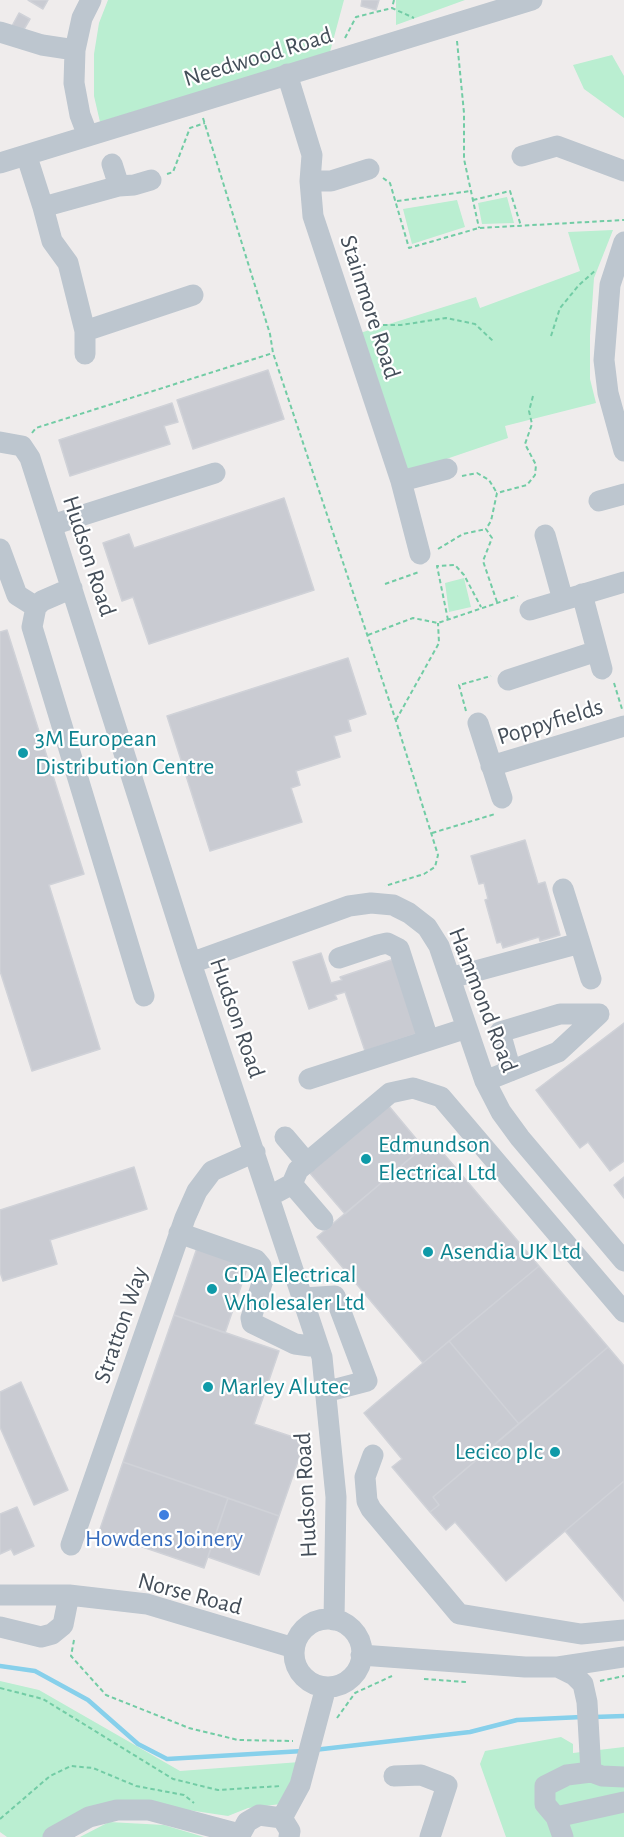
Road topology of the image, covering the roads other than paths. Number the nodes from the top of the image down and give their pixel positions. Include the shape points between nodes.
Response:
1 (91, 0) edge
2 (532, 0) edge
3 (0, 32) edge
4 (75, 50) junction
5 (286, 74) junction
6 (88, 136) junction
7 (522, 156) dead end
8 (27, 157) junction
9 (0, 163) edge
10 (112, 164) dead end
11 (369, 169) road end
12 (624, 171) edge
13 (150, 180) road end
14 (310, 182) junction
15 (119, 186) junction
16 (43, 207) junction
17 (623, 246) edge
18 (194, 295) dead end
19 (85, 331) junction
20 (85, 354) dead end
21 (620, 423) edge
22 (0, 442) edge
23 (624, 451) edge
24 (447, 469) road end
25 (215, 473) dead end
26 (401, 481) junction
27 (624, 494) edge
28 (599, 501) dead end
29 (52, 525) junction
30 (545, 535) dead end
31 (0, 549) edge
32 (426, 552) road end
33 (624, 582) edge
34 (72, 588) junction
35 (553, 606) junction
36 (36, 607) junction
37 (508, 680) road end
38 (478, 723) road end
39 (624, 726) edge
40 (491, 766) junction
41 (502, 798) road end
42 (563, 889) dead end
43 (580, 943) junction
44 (339, 958) dead end
45 (191, 963) junction
46 (450, 978) junction
47 (591, 979) dead end
48 (144, 996) dead end
49 (467, 1028) junction
50 (428, 1039) junction
51 (511, 1071) dead end
52 (309, 1079) dead end
53 (485, 1081) junction
54 (285, 1137) dead end
55 (255, 1152) junction
56 (307, 1163) junction
57 (292, 1184) junction
58 (270, 1196) junction
59 (323, 1220) dead end
60 (179, 1233) junction
61 (624, 1261) edge
62 (303, 1298) junction
63 (624, 1312) edge
64 (317, 1343) junction
65 (326, 1392) junction
66 (373, 1455) dead end
67 (371, 1509) junction
68 (336, 1510) junction
69 (71, 1545) dead end
70 (0, 1595) edge
71 (69, 1596) junction
72 (334, 1620) junction
73 (0, 1627) edge
74 (624, 1630) edge
75 (294, 1648) junction
76 (361, 1655) junction
77 (624, 1657) edge
78 (558, 1667) junction
79 (326, 1687) junction
80 (591, 1772) junction
81 (394, 1776) dead end
82 (624, 1777) edge
83 (624, 1802) edge
84 (556, 1817) junction
85 (286, 1828) edge
86 (239, 1835) edge
87 (53, 1837) edge
88 (430, 1837) edge
89 (563, 1837) edge

1 - 4 street via 81,18
2 - 5 street, Needwood Road
3 - 4 street
4 - 6 street via 74,83
5 - 6 street, Needwood Road
5 - 14 street, Stainmore Road via 312,155
6 - 8 street, Needwood Road
7 - 12 street via 556,146
8 - 9 street, Needwood Road
8 - 16 street
10 - 15 street
11 - 14 street via 331,181
13 - 15 street
14 - 26 street, Stainmore Road via 313,216
15 - 16 street
16 - 19 street via 52,241 68,263
17 - 21 street via 610,285 604,325 604,360
18 - 19 street
19 - 20 street
21 - 23 street
22 - 29 street, Hudson Road via 22,446 30,458
24 - 26 street
25 - 29 street
26 - 32 street, Stainmore Road
27 - 28 street
29 - 34 street, Hudson Road
30 - 35 street
31 - 36 street via 17,595
33 - 35 street
34 - 36 street via 52,595
34 - 45 street, Hudson Road
35 - 37 street via 600,660
36 - 48 street via 32,627 36,644
38 - 40 street, Poppyfields
39 - 40 street, Poppyfields
40 - 41 street, Poppyfields
42 - 43 street
43 - 46 street
43 - 47 street
44 - 50 street via 387,943 399,949
45 - 46 street, Hammond Road via 349,906 371,903 393,905 427,927 439,946
45 - 55 street, Hudson Road
46 - 49 street, Hammond Road
49 - 50 street
49 - 53 street, Hammond Road
50 - 52 street
51 - 53 street
53 - 61 street, Hammond Road via 520,1138
54 - 56 street
55 - 58 street, Hudson Road
55 - 60 street, Stratton Way via 212,1171 197,1191
56 - 57 street via 298,1170
56 - 63 street via 390,1093 413,1088 441,1096
57 - 58 street
57 - 59 street
58 - 62 street, Hudson Road
60 - 64 street via 256,1260 263,1280 252,1323 295,1344
60 - 69 street, Stratton Way
62 - 64 street, Hudson Road
62 - 65 street via 335,1296 367,1381
64 - 65 street, Hudson Road
65 - 68 street, Hudson Road
66 - 67 street via 365,1477
67 - 68 street
67 - 74 street via 459,1614 581,1634
68 - 72 street, Hudson Road
70 - 71 street, Norse Road
71 - 73 street via 63,1625 52,1634 41,1637
71 - 75 street, Norse Road via 147,1604
72 - 75 street via 318,1620 307,1626 297,1637
72 - 76 street via 346,1624 356,1634
75 - 79 street via 297,1668 304,1677
76 - 78 street
76 - 79 street via 358,1669 349,1679
77 - 78 street
78 - 80 street via 574,1675 585,1693
79 - 85 street
80 - 82 street
80 - 84 street via 567,1775 545,1786 545,1804
81 - 88 street via 421,1775 447,1785
83 - 84 street
84 - 89 street
85 - 86 street via 259,1815 247,1822
86 - 87 street via 149,1810 117,1810 89,1817

